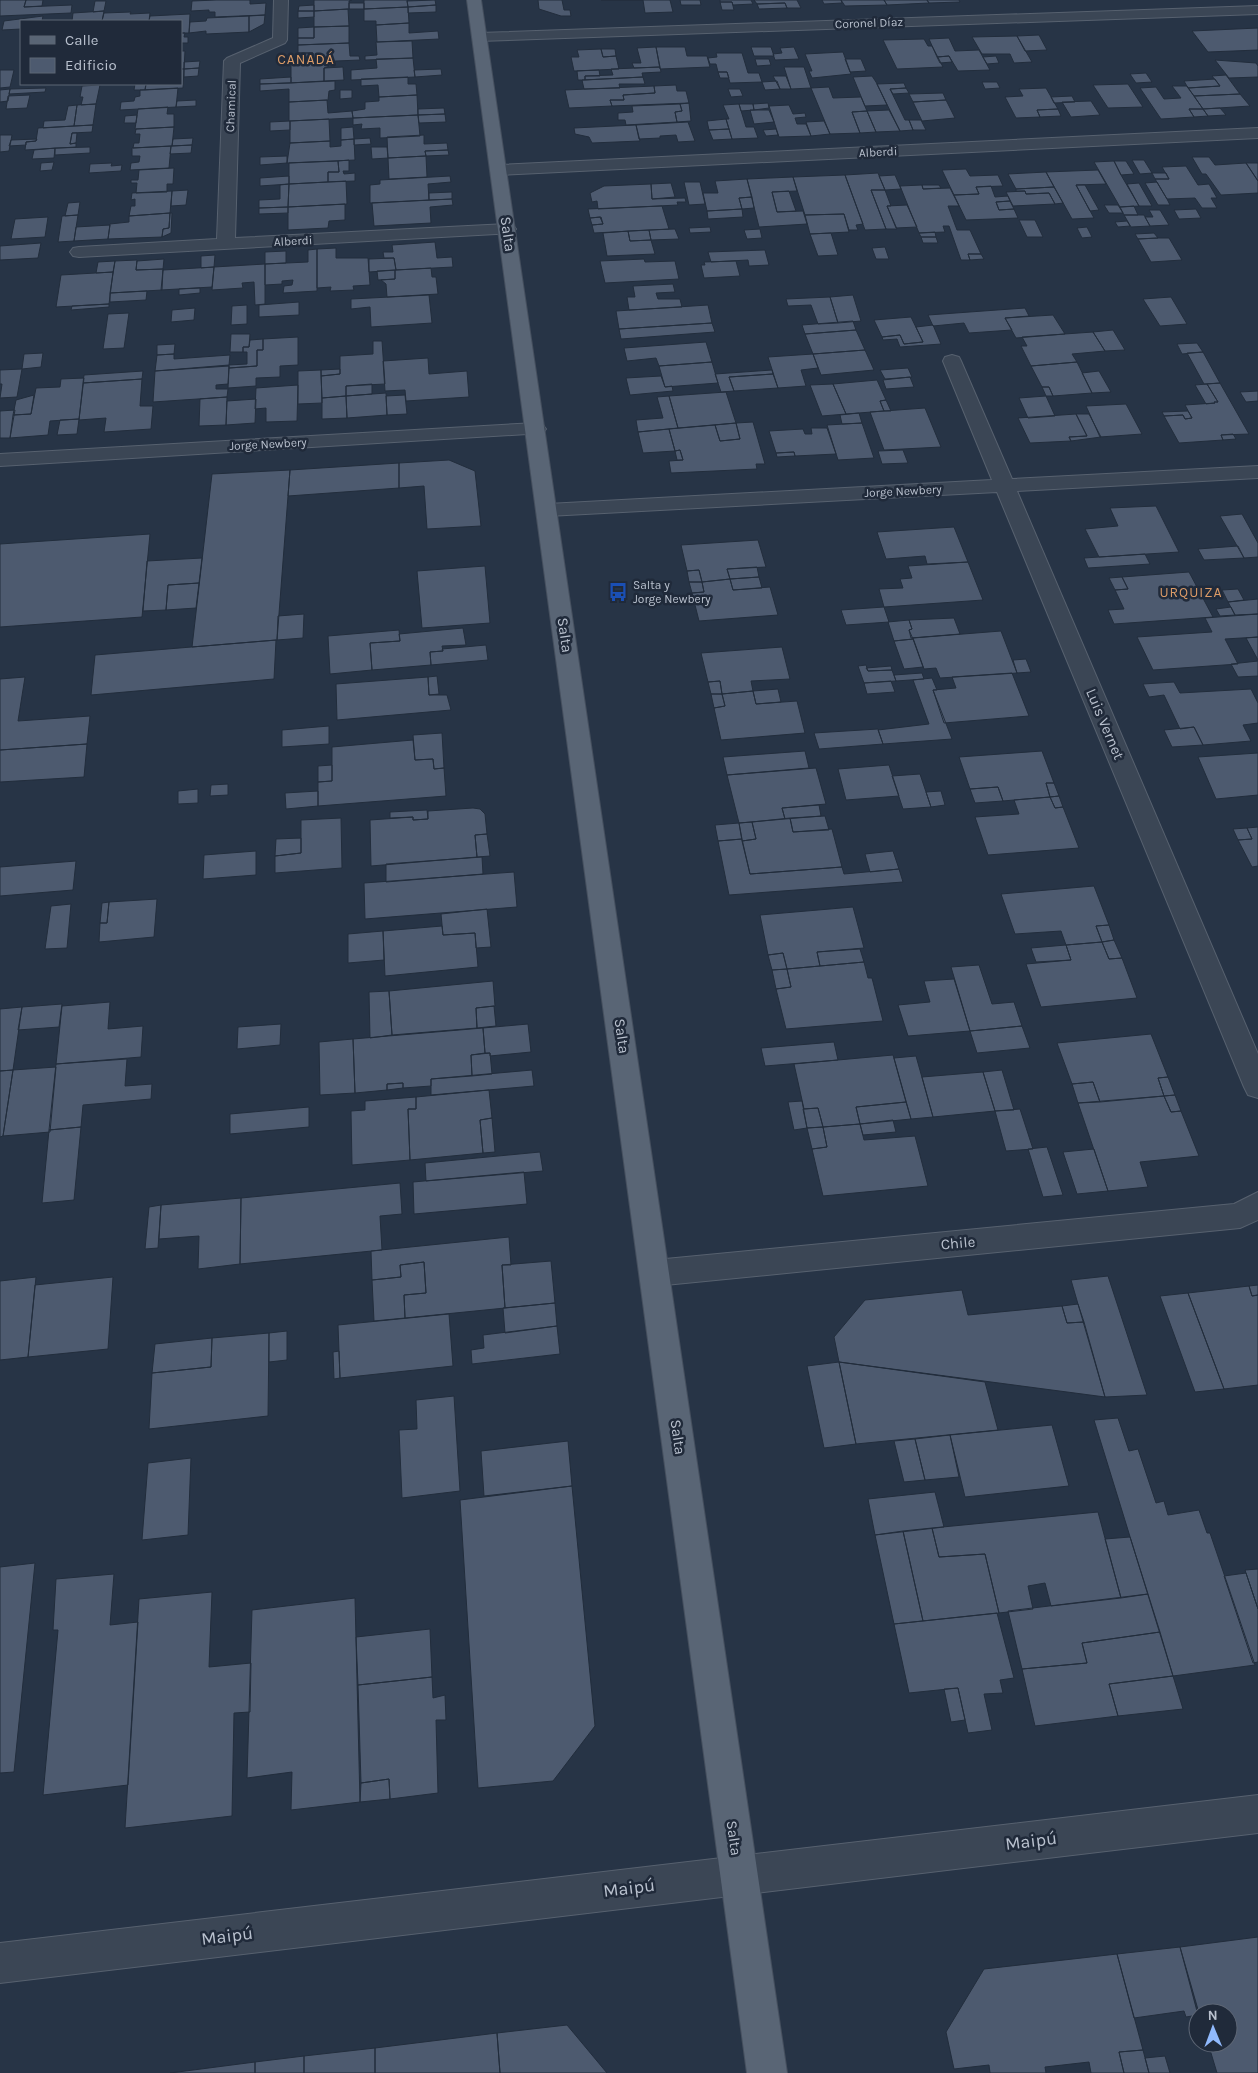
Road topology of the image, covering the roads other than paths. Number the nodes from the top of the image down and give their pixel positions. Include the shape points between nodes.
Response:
1 (282, 0) edge
2 (474, 0) edge
3 (1258, 10) edge
4 (479, 37) junction
5 (1258, 134) edge
6 (499, 170) junction
7 (507, 230) junction
8 (226, 244) junction
9 (78, 252) dead end
10 (952, 361) dead end
11 (536, 429) junction
12 (0, 460) edge
13 (1258, 472) edge
14 (1005, 485) junction
15 (548, 510) junction
16 (1258, 1088) edge
17 (1258, 1204) edge
18 (655, 1274) junction
19 (1258, 1814) edge
20 (739, 1876) junction
21 (0, 1963) edge
22 (767, 2073) edge

1 - 8 street, Chamical via 280,40 232,61
2 - 4 main road, Salta
3 - 4 street, Coronel Díaz
4 - 6 main road, Salta
5 - 6 street, Alberdi
6 - 7 main road, Salta
7 - 8 street, Alberdi
7 - 11 main road, Salta
8 - 9 street, Alberdi
10 - 14 street, Luis Vernet
11 - 12 street, Jorge Newbery
11 - 15 main road, Salta
13 - 14 street, Jorge Newbery
14 - 15 street, Jorge Newbery
14 - 16 street, Luis Vernet
15 - 18 main road, Salta
17 - 18 street, Chile via 1240,1216
18 - 20 main road, Salta
19 - 20 street, Maipú
20 - 21 street, Maipú
20 - 22 main road, Salta

